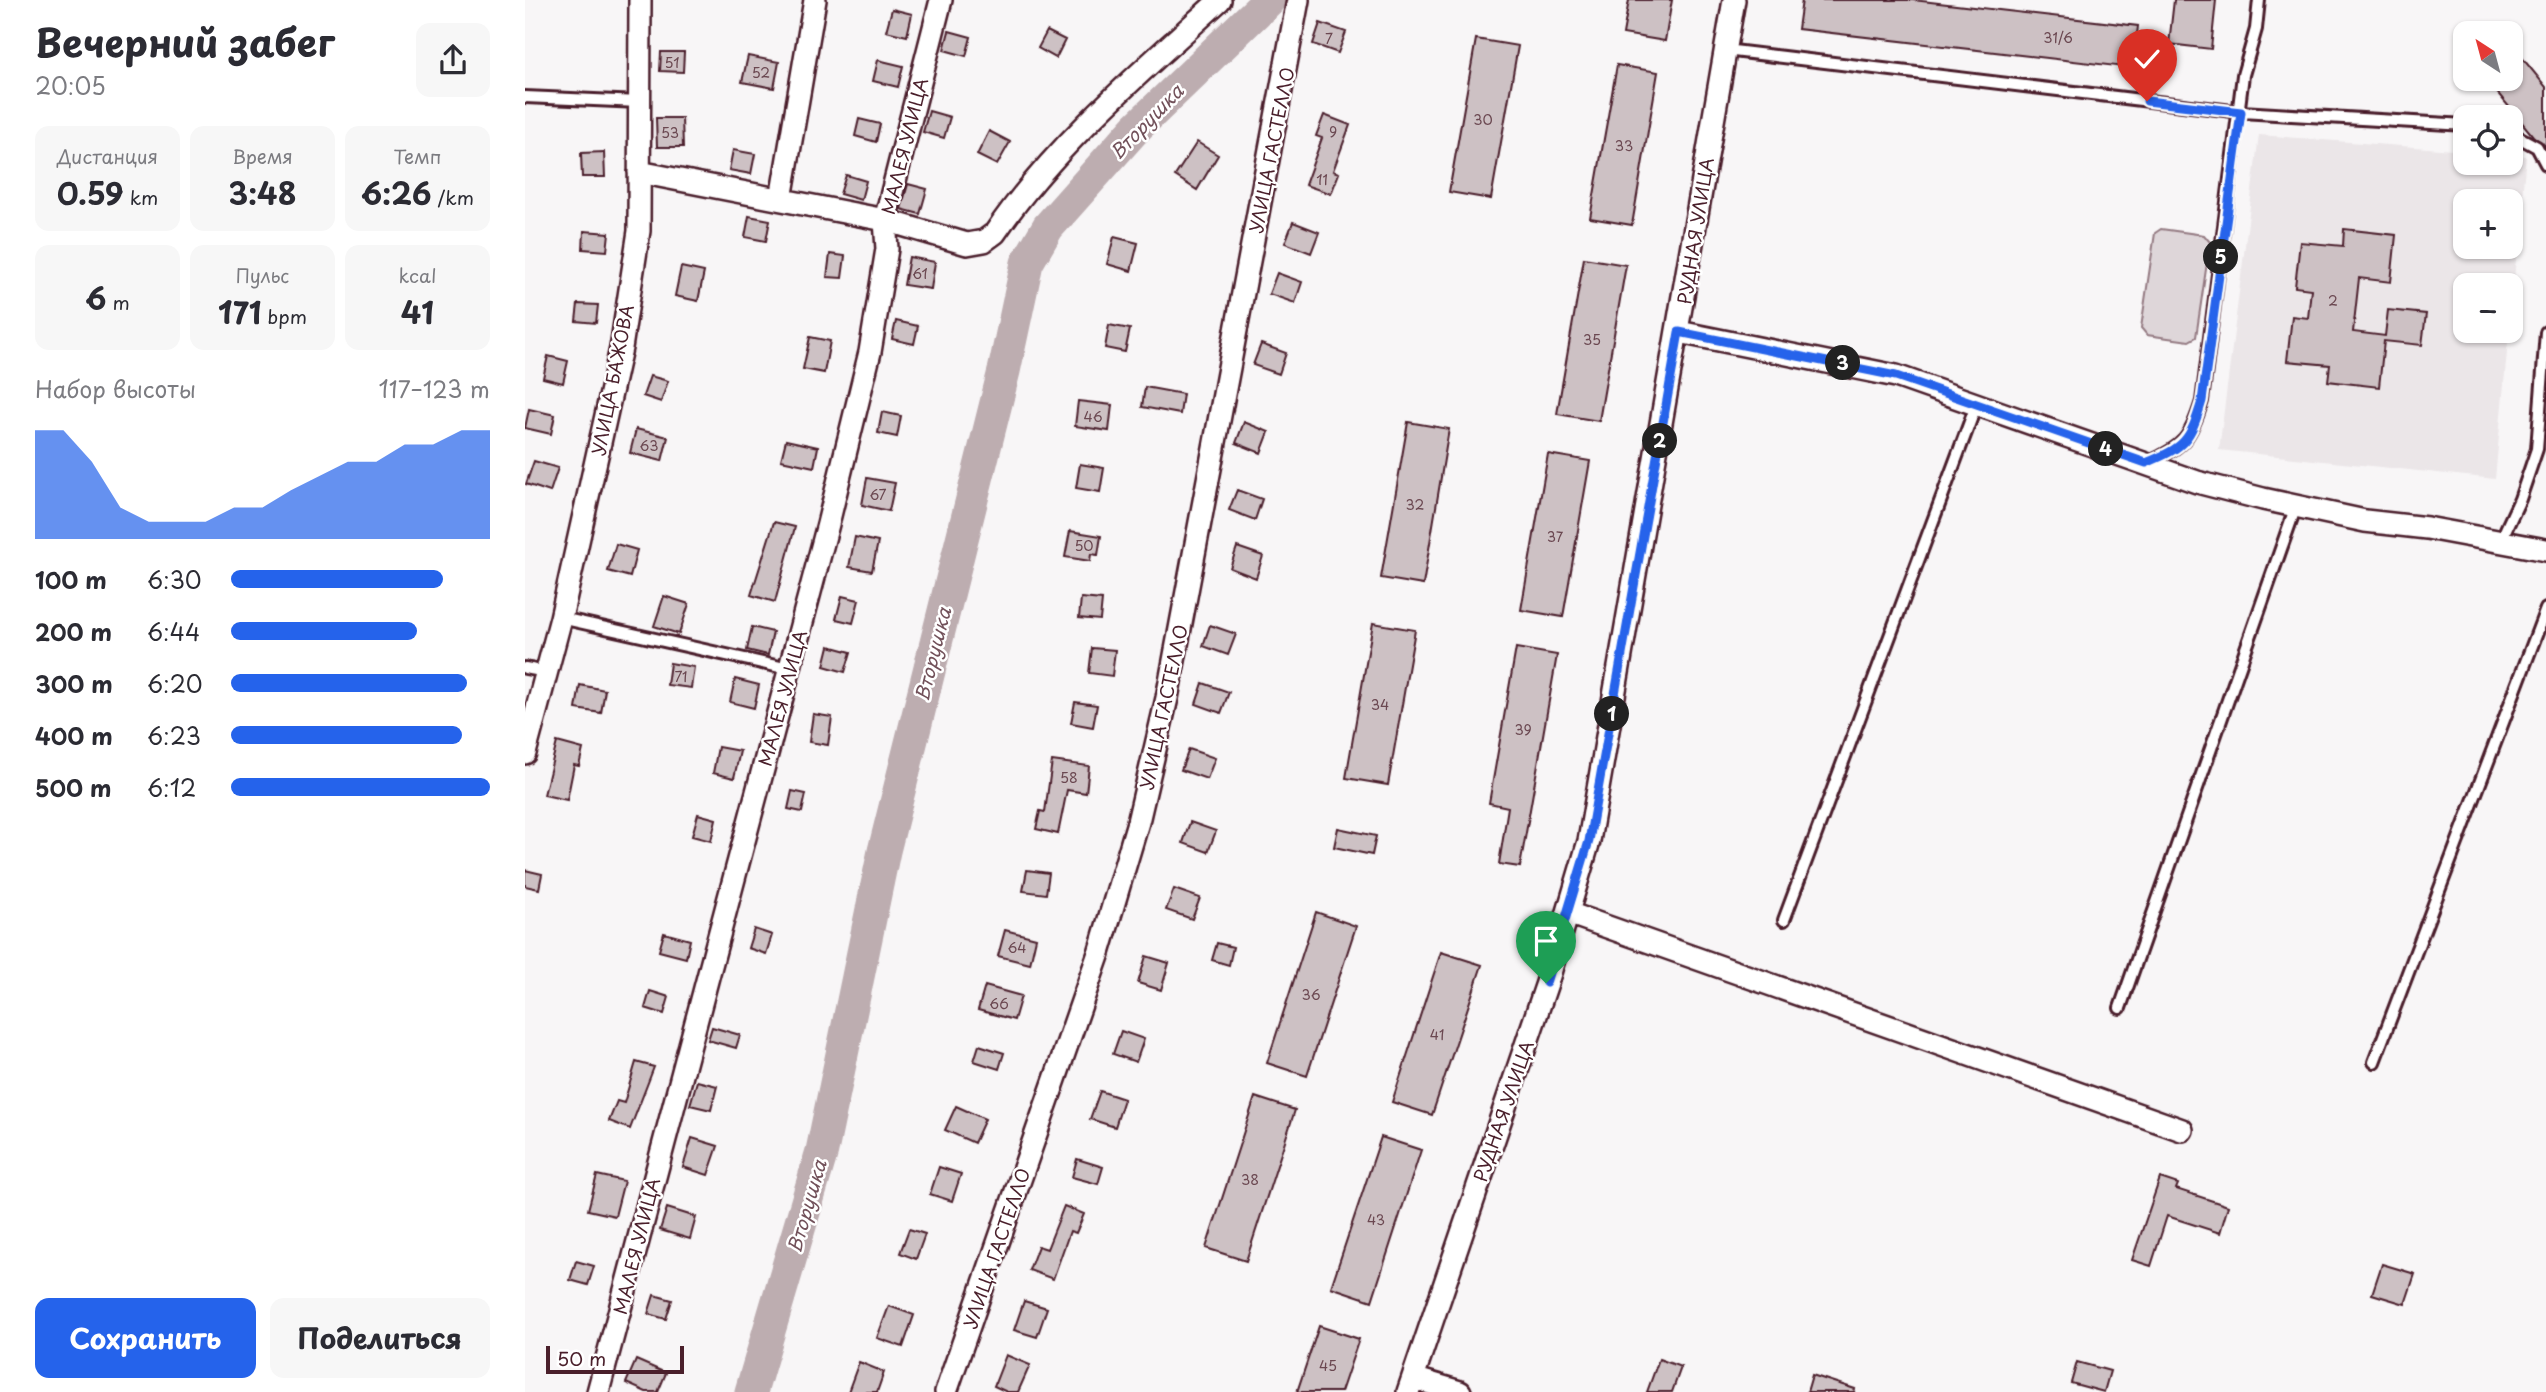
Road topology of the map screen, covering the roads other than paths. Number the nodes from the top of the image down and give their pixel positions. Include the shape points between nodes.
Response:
1 (640, 0) edge
2 (815, 0) edge
3 (940, 0) edge
4 (1220, 0) edge
5 (1298, 0) edge
6 (1734, 0) edge
7 (2259, 0) edge
8 (1725, 50) junction
9 (525, 97) edge
10 (640, 102) junction
11 (2241, 112) junction
12 (2453, 124) edge
13 (2523, 139) edge
14 (2546, 164) edge
15 (639, 172) junction
16 (781, 200) junction
17 (885, 220) junction
18 (1679, 332) junction
19 (2546, 332) edge
20 (1977, 403) junction
21 (2146, 463) junction
22 (2295, 506) junction
23 (2500, 542) junction
24 (2546, 550) edge
25 (2546, 609) edge
26 (561, 618) junction
27 (525, 668) edge
28 (789, 670) junction
29 (547, 672) junction
30 (525, 753) edge
31 (1568, 913) junction
32 (1784, 920) dead end
33 (2120, 1008) dead end
34 (2374, 1062) dead end
35 (2182, 1130) dead end
36 (1410, 1385) edge
37 (598, 1392) edge
38 (946, 1392) edge
39 (1460, 1392) edge

1 - 10 street, УЛИЦА БАЖОВА
2 - 16 street
3 - 17 street, МАЛЕЯ УЛИЦА
4 - 17 street via 1129,83 984,241 967,244
5 - 38 street, УЛИЦА ГАСТЕЛЛО via 1170,685 1138,822 1098,953
6 - 8 street, РУДНАЯ УЛИЦА
7 - 11 lane via 2243,75
8 - 11 lane
8 - 18 street, РУДНАЯ УЛИЦА
9 - 10 lane
10 - 15 street, УЛИЦА БАЖОВА
11 - 12 lane
11 - 21 lane via 2202,401 2193,429 2177,450
13 - 14 lane via 2537,147
15 - 16 street
15 - 26 street, УЛИЦА БАЖОВА via 639,232 621,348
16 - 17 street
17 - 28 street, МАЛЕЯ УЛИЦА via 887,249 870,352
18 - 20 street via 1831,360
18 - 31 street, РУДНАЯ УЛИЦА via 1589,841
19 - 23 lane via 2537,449
20 - 21 street
20 - 32 lane
21 - 22 street via 2197,482
22 - 23 street
22 - 33 lane
23 - 24 street
25 - 34 lane
26 - 28 lane
26 - 29 street, УЛИЦА БАЖОВА
27 - 29 lane
28 - 37 street, МАЛЕЯ УЛИЦА
29 - 30 street, УЛИЦА БАЖОВА
31 - 35 street
31 - 36 street, РУДНАЯ УЛИЦА
36 - 39 street

